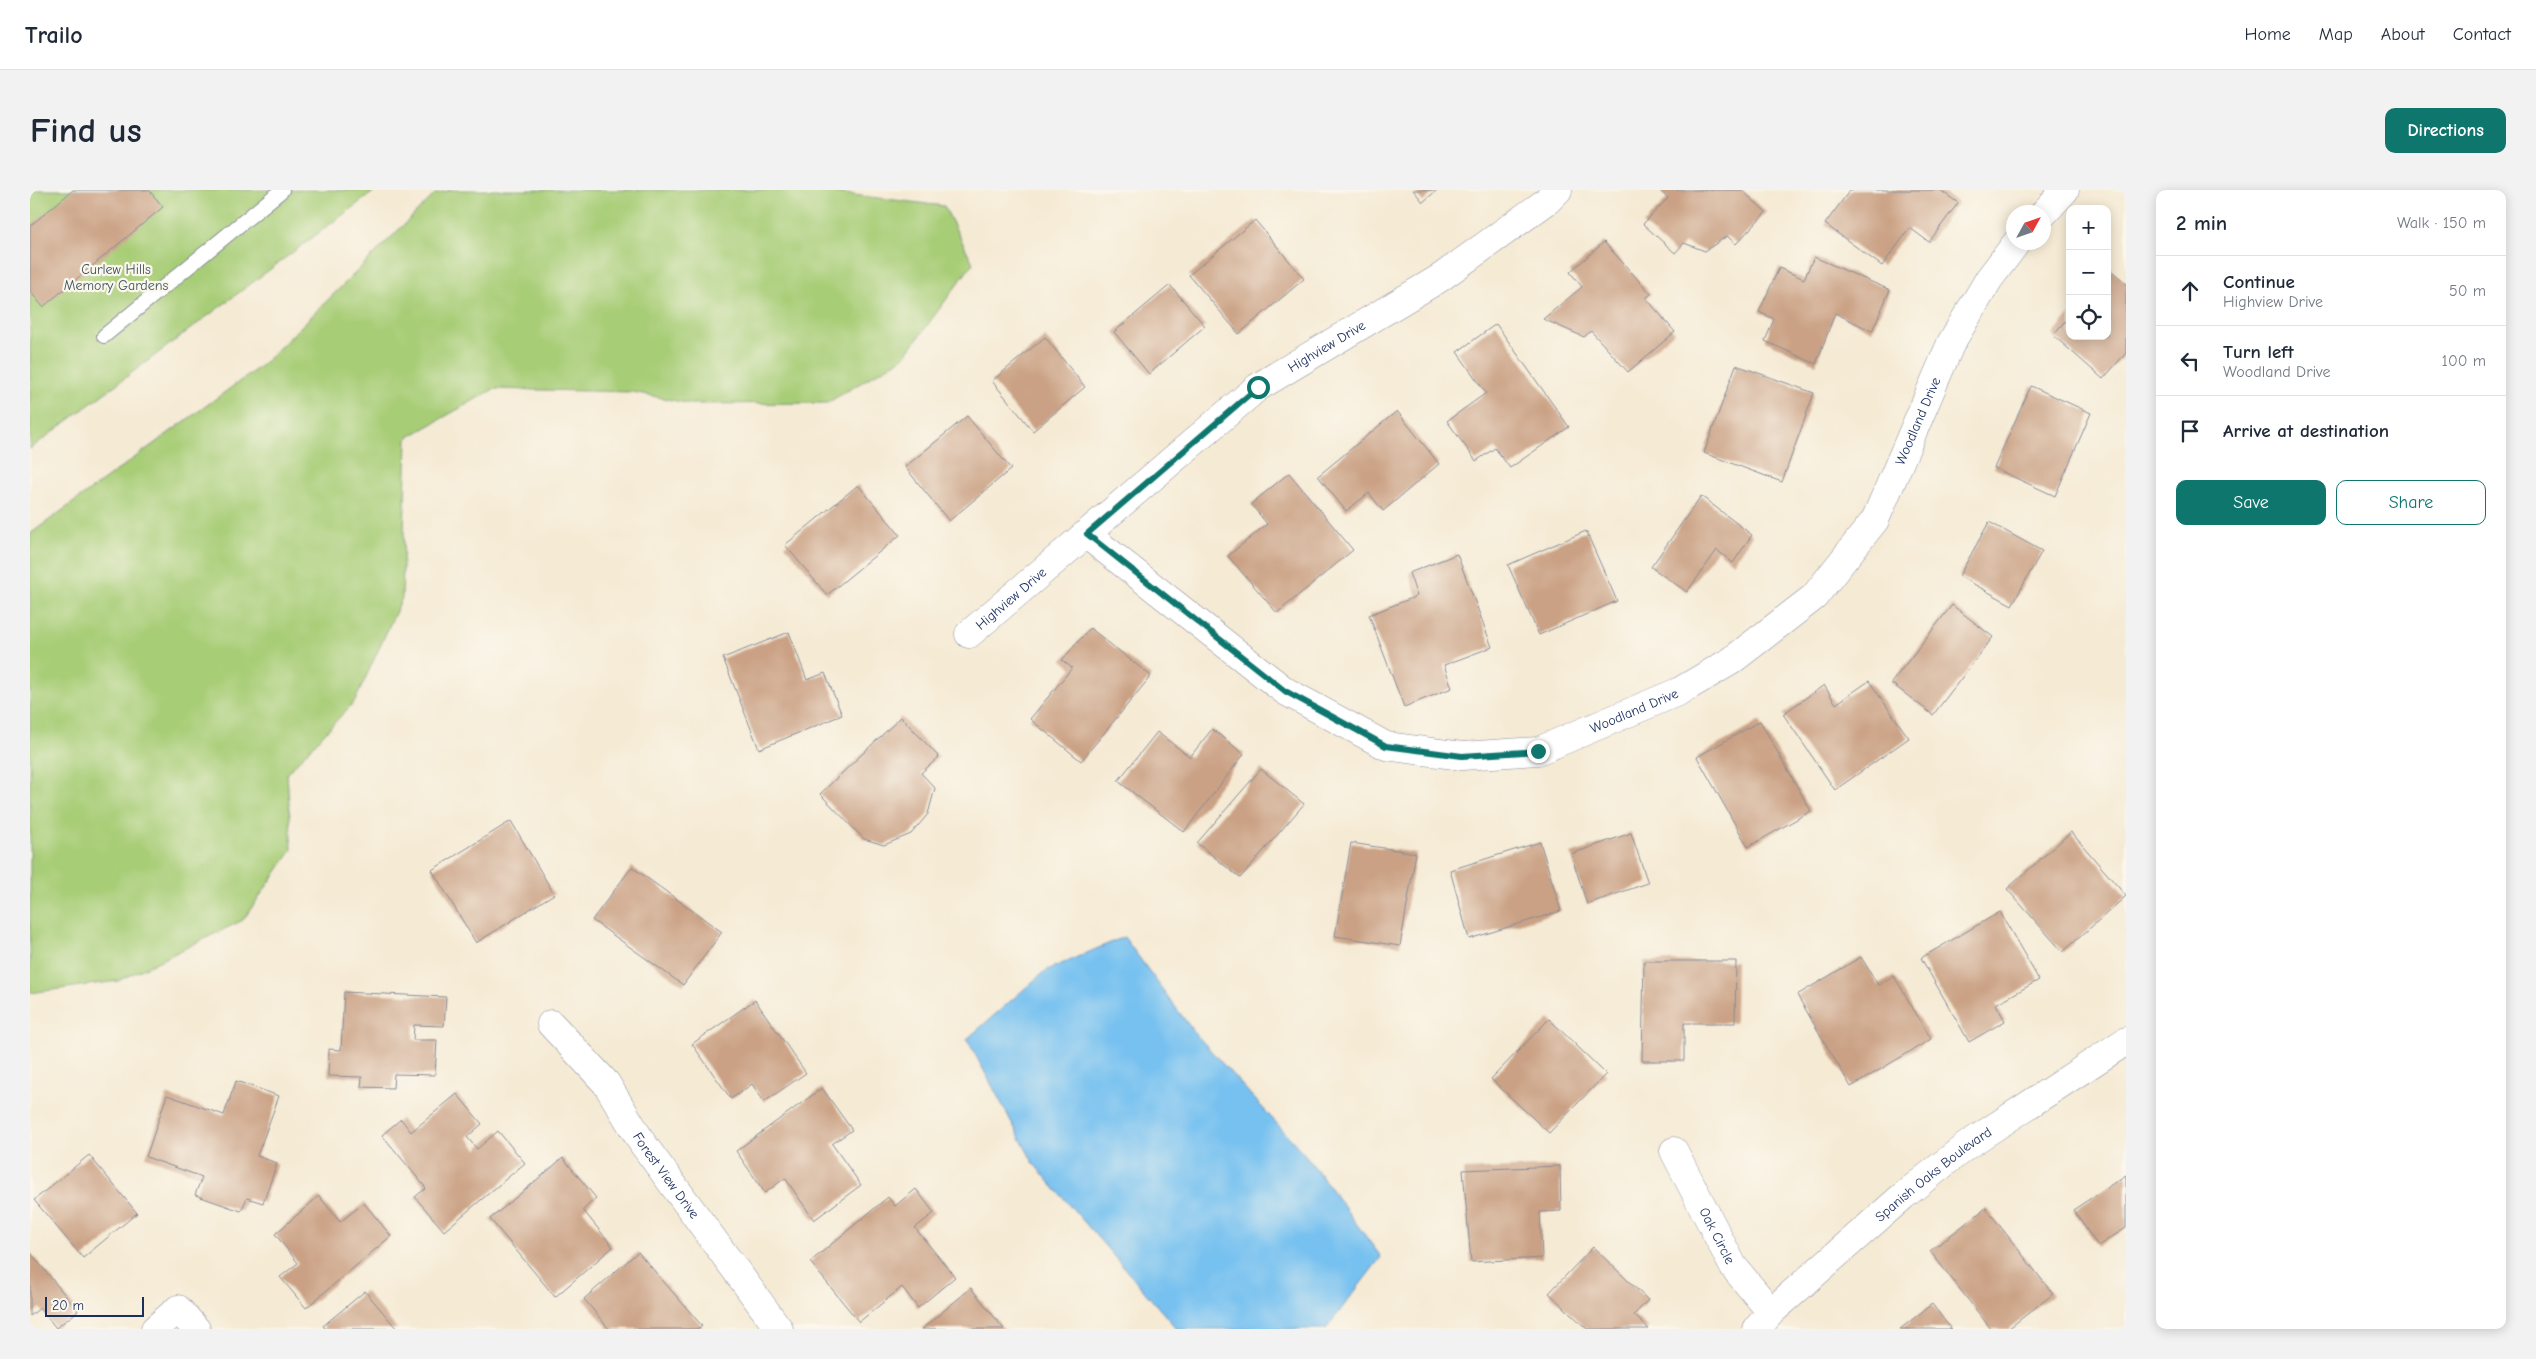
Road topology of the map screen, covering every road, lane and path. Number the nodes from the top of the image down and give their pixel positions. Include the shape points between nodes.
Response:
1 (282, 190) edge
2 (1558, 190) edge
3 (2065, 190) edge
4 (2051, 205) edge
5 (2011, 250) edge
6 (104, 336) dead end
7 (1087, 534) junction
8 (969, 634) dead end
9 (551, 1024) dead end
10 (2126, 1041) edge
11 (1674, 1151) dead end
12 (187, 1319) edge
13 (1764, 1321) edge
14 (155, 1329) edge
15 (779, 1329) edge

1 - 6 lane
2 - 7 street, Highview Drive via 1548,201 1440,278 1258,387
3 - 4 street
5 - 7 street, Woodland Drive via 1989,279 1951,344 1875,520 1814,597 1731,661 1680,691 1538,751 1462,756 1386,746 1285,691
7 - 8 street, Highview Drive
9 - 15 street, Forest View Drive via 606,1083 642,1144
10 - 13 street, Spanish Oaks Boulevard via 1966,1146 1903,1196
11 - 13 street, Oak Circle
12 - 14 street

